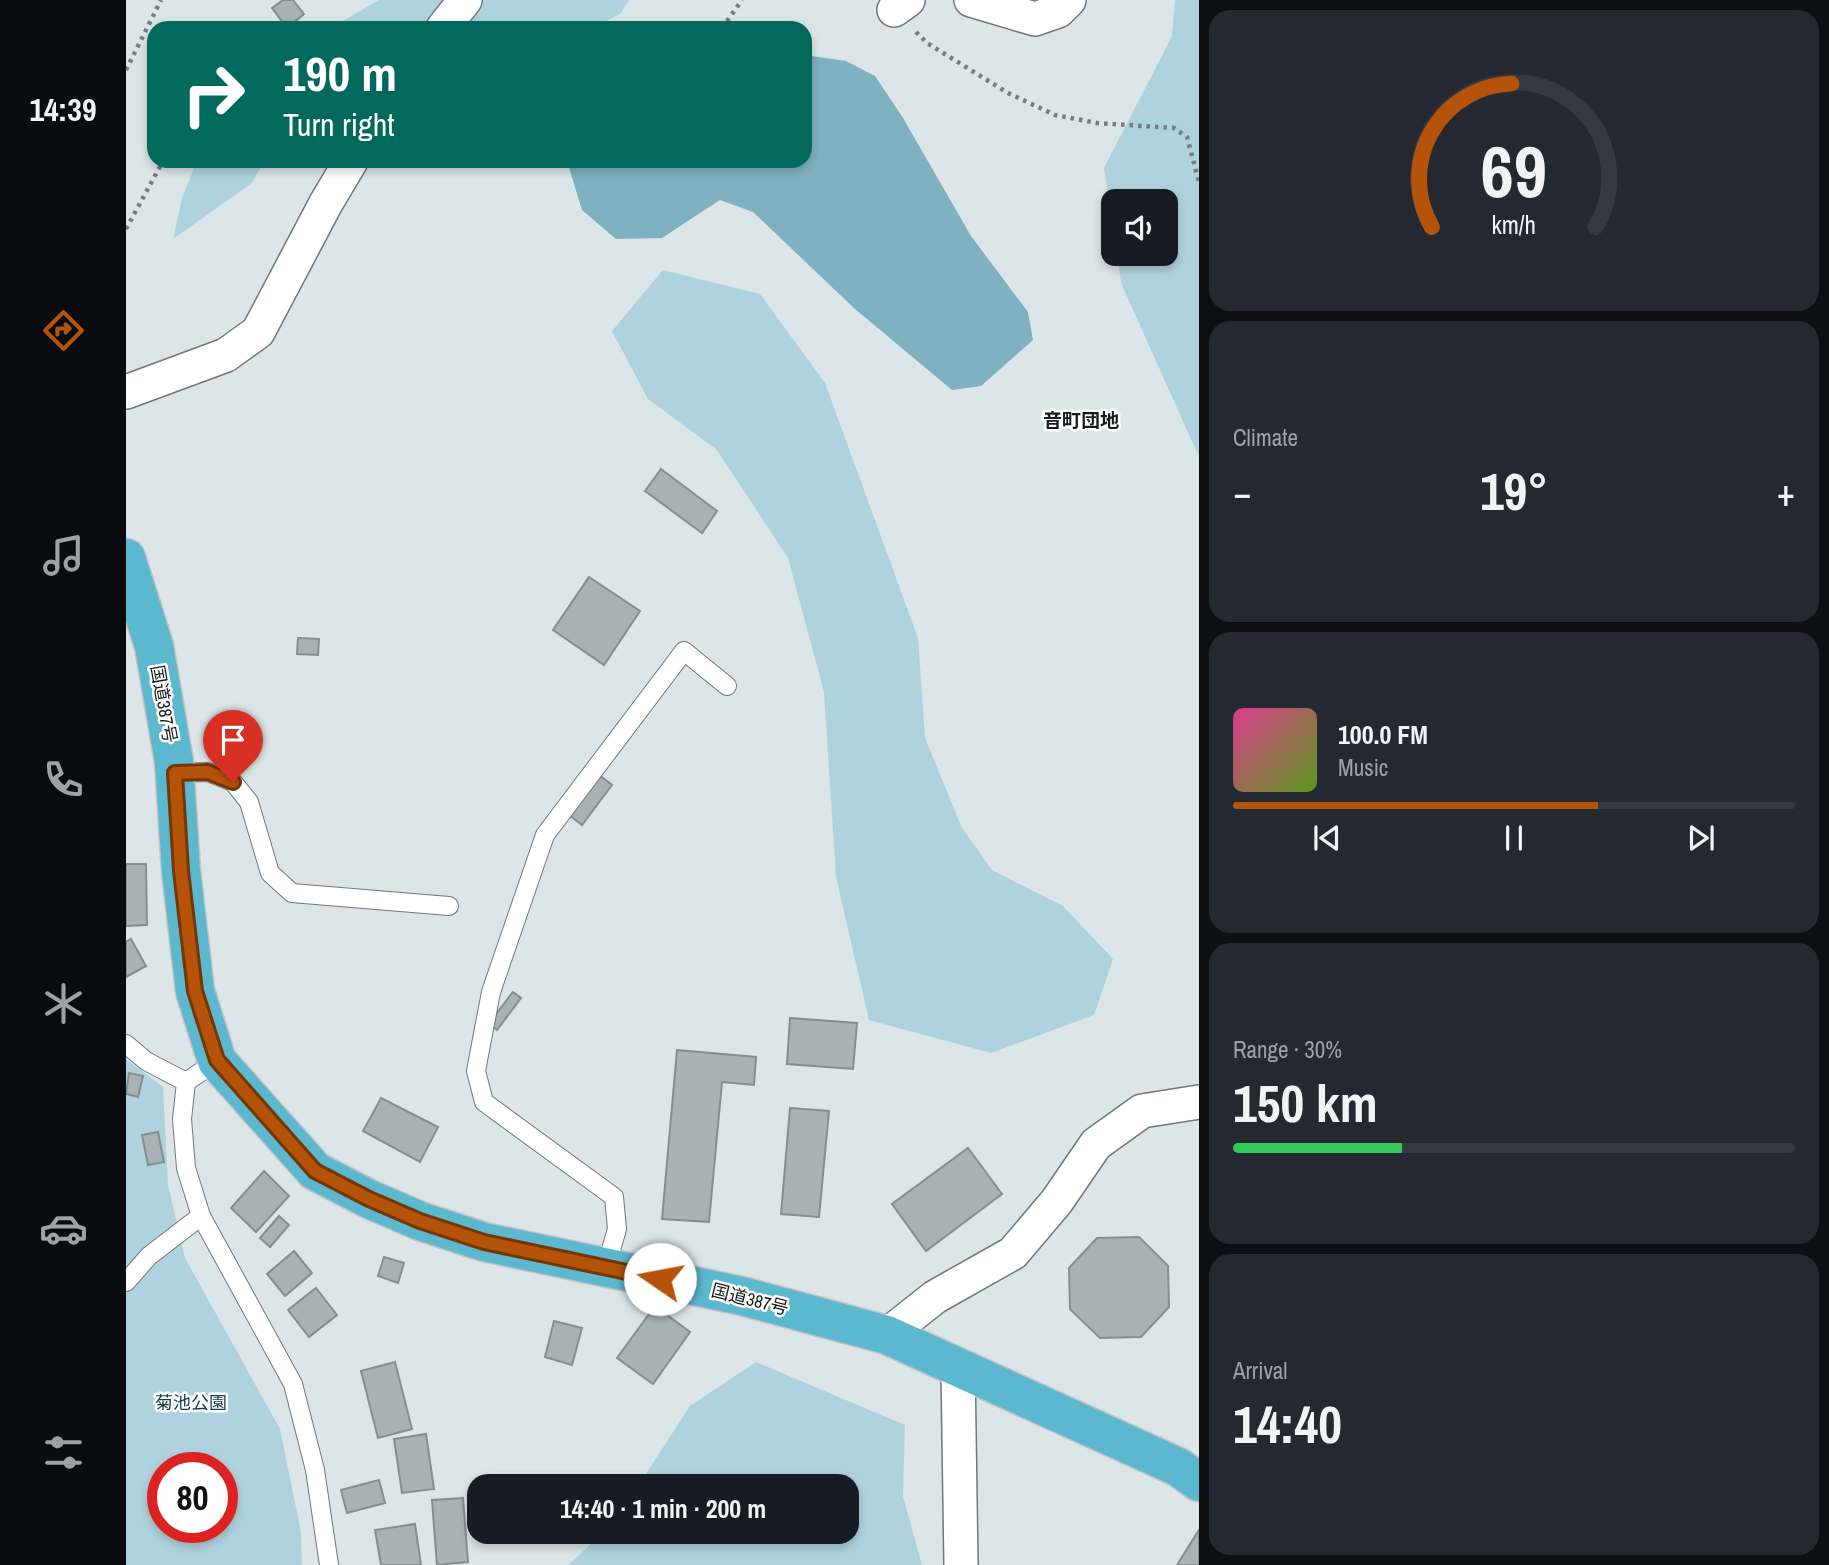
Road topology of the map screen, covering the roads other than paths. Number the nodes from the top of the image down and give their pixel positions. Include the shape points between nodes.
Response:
1 (465, 0) edge
2 (971, 0) edge
3 (1069, 0) edge
4 (448, 21) edge
5 (347, 168) edge
6 (126, 392) edge
7 (126, 558) edge
8 (727, 686) dead end
9 (175, 773) junction
10 (449, 906) dead end
11 (126, 1044) edge
12 (217, 1060) junction
13 (186, 1082) junction
14 (1199, 1102) edge
15 (201, 1216) junction
16 (606, 1267) junction
17 (126, 1282) edge
18 (887, 1335) junction
19 (958, 1367) junction
20 (1192, 1469) edge
21 (330, 1565) edge
22 (961, 1565) edge

1 - 4 street
2 - 3 street via 1035,19 1058,11
5 - 6 street via 258,332 226,355
7 - 9 highway, 国道387号 via 154,646
8 - 16 lane via 684,651 545,835 491,992 476,1071 484,1102 614,1197 617,1229
9 - 10 lane via 208,772 233,782 249,802 270,873 292,893
9 - 12 highway, 国道387号 via 195,991
11 - 13 lane via 146,1061
12 - 13 lane
12 - 16 highway, 国道387号 via 315,1171 420,1221 484,1242
13 - 15 lane via 182,1119 186,1168
14 - 18 street via 1142,1111 1096,1144 1057,1201 1013,1253 935,1297
15 - 17 lane via 149,1256
15 - 21 lane via 293,1384 315,1470
16 - 18 highway, 国道387号 via 742,1296
18 - 19 highway, 国道387号
19 - 20 highway, 国道387号
19 - 22 street

